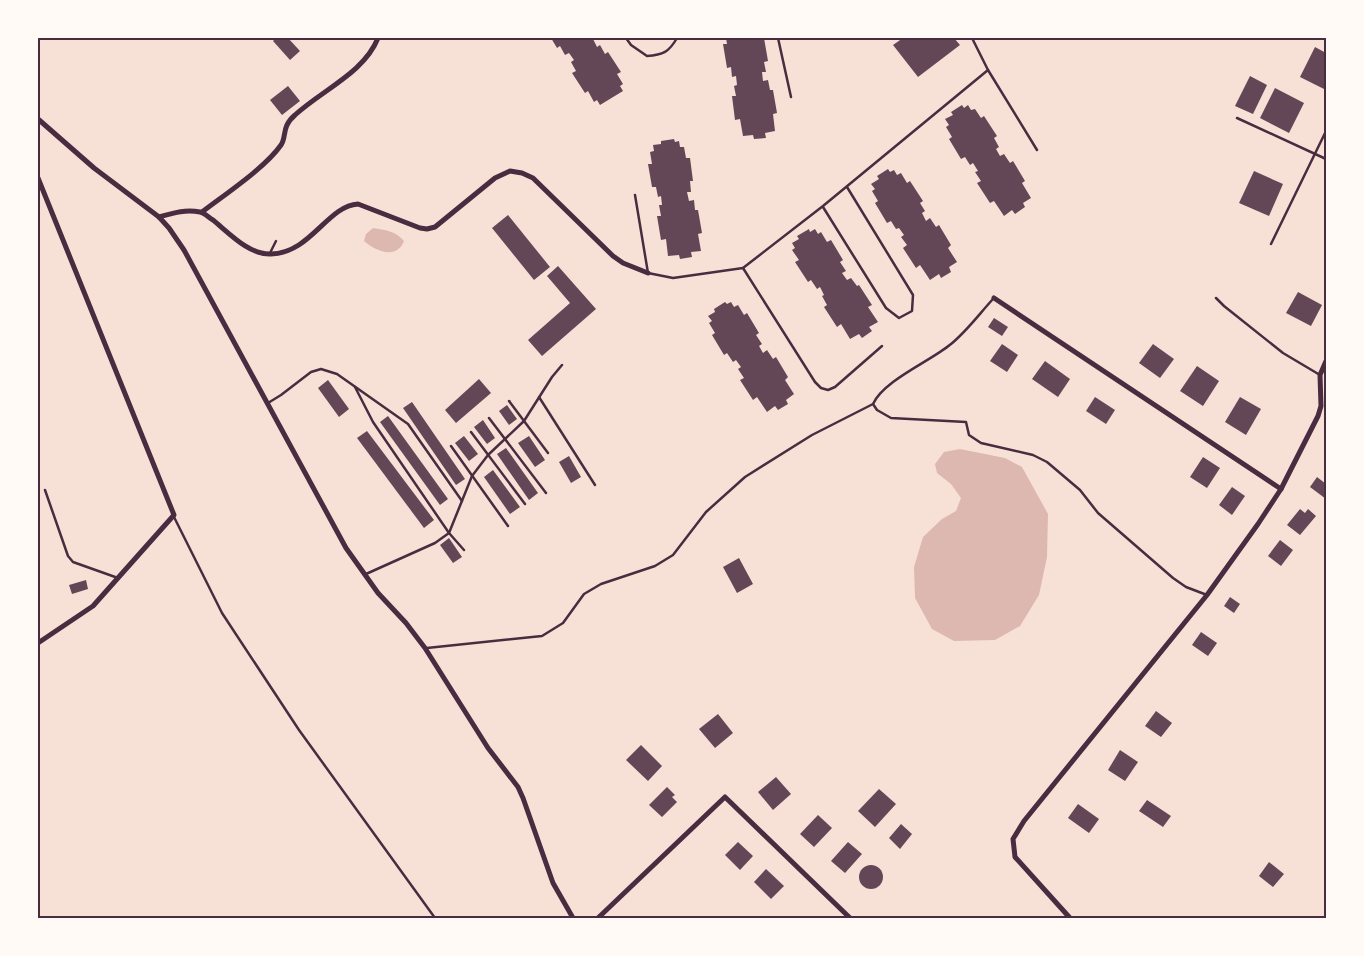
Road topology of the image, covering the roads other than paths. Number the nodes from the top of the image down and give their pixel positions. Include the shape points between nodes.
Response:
1 (378, 38) edge
2 (626, 38) edge
3 (676, 38) edge
4 (778, 38) edge
5 (972, 38) edge
6 (988, 70) junction
7 (790, 97) dead end
8 (1237, 118) dead end
9 (38, 119) edge
10 (1326, 131) edge
11 (1037, 150) dead end
12 (1315, 154) junction
13 (1326, 159) edge
14 (38, 178) edge
15 (847, 187) junction
16 (40, 192) edge
17 (635, 195) dead end
18 (823, 206) junction
19 (202, 212) junction
20 (159, 217) junction
21 (276, 241) dead end
22 (1271, 244) dead end
23 (269, 255) junction
24 (743, 268) junction
25 (648, 273) junction
26 (994, 298) joint
27 (1216, 298) dead end
28 (882, 346) dead end
29 (1326, 361) edge
30 (562, 365) dead end
31 (1320, 375) junction
32 (355, 387) junction
33 (539, 396) junction
34 (509, 401) dead end
35 (266, 403) junction
36 (873, 404) junction
37 (489, 418) dead end
38 (524, 421) junction
39 (471, 432) dead end
40 (505, 438) junction
41 (451, 446) dead end
42 (548, 453) dead end
43 (488, 455) junction
44 (472, 476) junction
45 (595, 485) dead end
46 (1281, 489) junction
47 (45, 490) dead end
48 (546, 493) dead end
49 (462, 501) junction
50 (524, 504) dead end
51 (174, 515) junction
52 (508, 526) dead end
53 (449, 533) junction
54 (464, 550) dead end
55 (364, 575) junction
56 (118, 578) junction
57 (1207, 595) junction
58 (38, 643) edge
59 (425, 648) junction
60 (435, 918) edge
61 (573, 918) edge
62 (598, 918) edge
63 (850, 918) edge
64 (1070, 918) edge

1 - 19 street via 361,64 293,116 285,127 282,144 262,165
2 - 3 lane via 647,56 661,55
4 - 7 lane
5 - 6 lane
6 - 11 lane
6 - 15 lane
8 - 12 lane
9 - 20 street via 94,168
10 - 12 lane
12 - 13 lane
12 - 22 lane
14 - 16 street
15 - 18 lane
15 - 18 lane via 913,295 912,311 898,318 886,308
16 - 51 street
17 - 25 lane
18 - 24 lane
19 - 20 street via 180,211
19 - 23 street via 251,250
20 - 35 street via 184,250
21 - 23 lane
23 - 25 street via 295,249 352,204 420,228 434,228 495,178 510,171 533,178 613,256
24 - 25 lane via 673,278
24 - 28 lane via 814,382 821,388 835,387
26 - 36 lane via 952,344 909,371 876,397
26 - 46 street
27 - 31 lane via 1283,353
29 - 31 street
30 - 33 lane
31 - 46 street via 1321,406 1318,416
32 - 35 lane via 338,374 321,369 311,372 281,396
32 - 49 lane via 408,424
32 - 53 lane via 373,422
33 - 38 lane
33 - 45 lane
34 - 38 lane
35 - 55 street
36 - 57 lane via 891,418 966,422 969,435 981,443 1033,454 1047,462 1080,490 1098,513 1173,578
36 - 59 lane via 812,435 745,477 706,512 673,555 656,566 601,584 584,594 563,623 542,636
37 - 40 lane
38 - 40 lane
38 - 42 lane
39 - 43 lane
40 - 43 lane
40 - 48 lane
41 - 44 lane
43 - 44 lane
43 - 50 lane
44 - 49 lane
44 - 52 lane
46 - 57 street
47 - 56 lane via 68,556 73,562
49 - 53 lane
51 - 56 street
51 - 60 lane via 222,613 299,730
53 - 54 lane
53 - 55 lane via 435,543
55 - 59 street
56 - 58 street via 93,606
57 - 64 street via 1024,821 1014,839 1015,857
59 - 61 street via 488,748 518,787 552,883
62 - 63 street via 725,797

